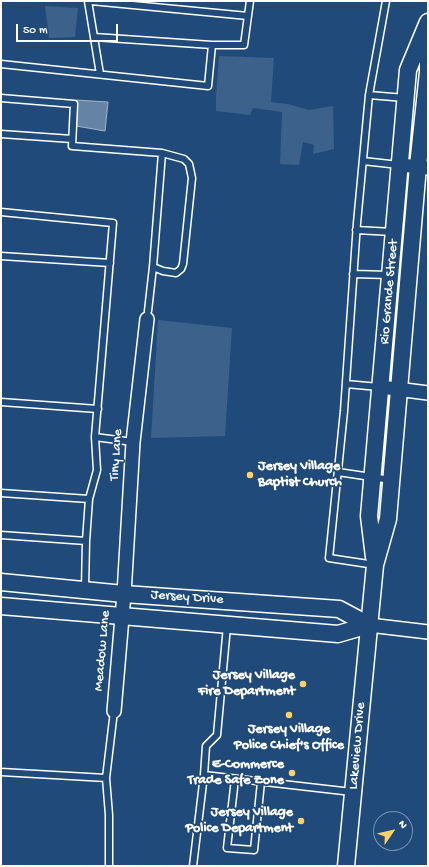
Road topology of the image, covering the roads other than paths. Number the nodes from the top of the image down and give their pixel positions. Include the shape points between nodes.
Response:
1 (90, 1) edge
2 (250, 1) edge
3 (386, 1) edge
4 (248, 16) junction
5 (428, 22) edge
6 (94, 37) junction
7 (212, 44) junction
8 (428, 52) edge
9 (1, 64) edge
10 (100, 74) junction
11 (369, 95) junction
12 (1, 98) edge
13 (406, 98) junction
14 (1, 134) edge
15 (72, 139) junction
16 (162, 153) junction
17 (363, 160) junction
18 (401, 165) junction
19 (423, 167) edge
20 (1, 212) edge
21 (356, 230) junction
22 (395, 232) junction
23 (1, 256) edge
24 (110, 263) junction
25 (153, 267) junction
26 (353, 274) junction
27 (391, 276) junction
28 (148, 315) joint
29 (346, 384) junction
30 (381, 387) junction
31 (399, 390) junction
32 (428, 393) edge
33 (1, 402) edge
34 (98, 409) junction
35 (95, 437) junction
36 (133, 442) junction
37 (338, 472) junction
38 (373, 477) junction
39 (391, 480) junction
40 (1, 493) edge
41 (89, 499) junction
42 (1, 534) edge
43 (86, 541) junction
44 (375, 565) junction
45 (1, 582) edge
46 (85, 589) junction
47 (124, 594) junction
48 (1, 606) edge
49 (123, 615) junction
50 (228, 625) junction
51 (369, 625) junction
52 (428, 632) edge
53 (114, 711) joint
54 (1, 772) edge
55 (204, 775) junction
56 (106, 778) junction
57 (235, 779) junction
58 (261, 782) junction
59 (353, 792) junction
60 (109, 866) edge
61 (193, 866) edge
62 (346, 866) edge

1 - 4 lane
1 - 6 lane
2 - 4 lane
3 - 11 lane
4 - 7 lane via 244,45
5 - 13 street, Rio Grande Street via 408,70
6 - 7 lane
6 - 10 lane
7 - 10 lane via 208,86
8 - 19 street, Rio Grande Street
9 - 10 lane
11 - 13 lane
11 - 17 lane
12 - 15 lane via 74,104
13 - 18 street, Rio Grande Street
14 - 15 lane
15 - 16 lane via 72,146
16 - 25 lane
16 - 25 lane via 184,159 189,164 192,178 181,269 176,273 164,272
17 - 18 lane
17 - 21 lane
18 - 19 street
18 - 22 street, Rio Grande Street
19 - 31 street, Rio Grande Street
20 - 24 lane via 113,223
21 - 22 lane
21 - 26 lane
22 - 27 street, Rio Grande Street
23 - 24 lane
24 - 34 lane
25 - 28 lane
26 - 27 lane
26 - 29 lane
27 - 30 street, Rio Grande Street
28 - 36 street, Tiny Lane
29 - 30 lane
29 - 37 lane
30 - 31 street
30 - 38 street, Rio Grande Street
31 - 32 street
31 - 39 street, Rio Grande Street
33 - 34 lane
34 - 35 lane
35 - 36 lane
35 - 41 lane via 97,470
36 - 47 street, Tiny Lane
37 - 38 lane
37 - 44 lane via 329,558
38 - 39 lane
38 - 44 street, Rio Grande Street via 369,516
39 - 44 street, Rio Grande Street via 388,519
40 - 41 lane
41 - 43 lane
42 - 43 lane
43 - 46 lane
44 - 51 street, Rio Grande Street
45 - 46 street, Jersey Drive
46 - 47 street, Jersey Drive
47 - 49 street, Meadow Lane
47 - 51 street, Jersey Drive via 339,609
48 - 49 street, Jersey Drive
49 - 50 street, Jersey Drive
49 - 53 street, Meadow Lane
50 - 51 street, Jersey Drive via 338,634
50 - 55 lane via 217,735 206,746
51 - 52 street, Jersey Drive
51 - 59 street, Lakeview Drive
53 - 56 lane
54 - 56 lane
55 - 57 lane
55 - 61 lane
56 - 60 lane
57 - 58 lane
57 - 58 lane via 227,848 254,850
58 - 59 lane
59 - 62 street, Lakeview Drive

